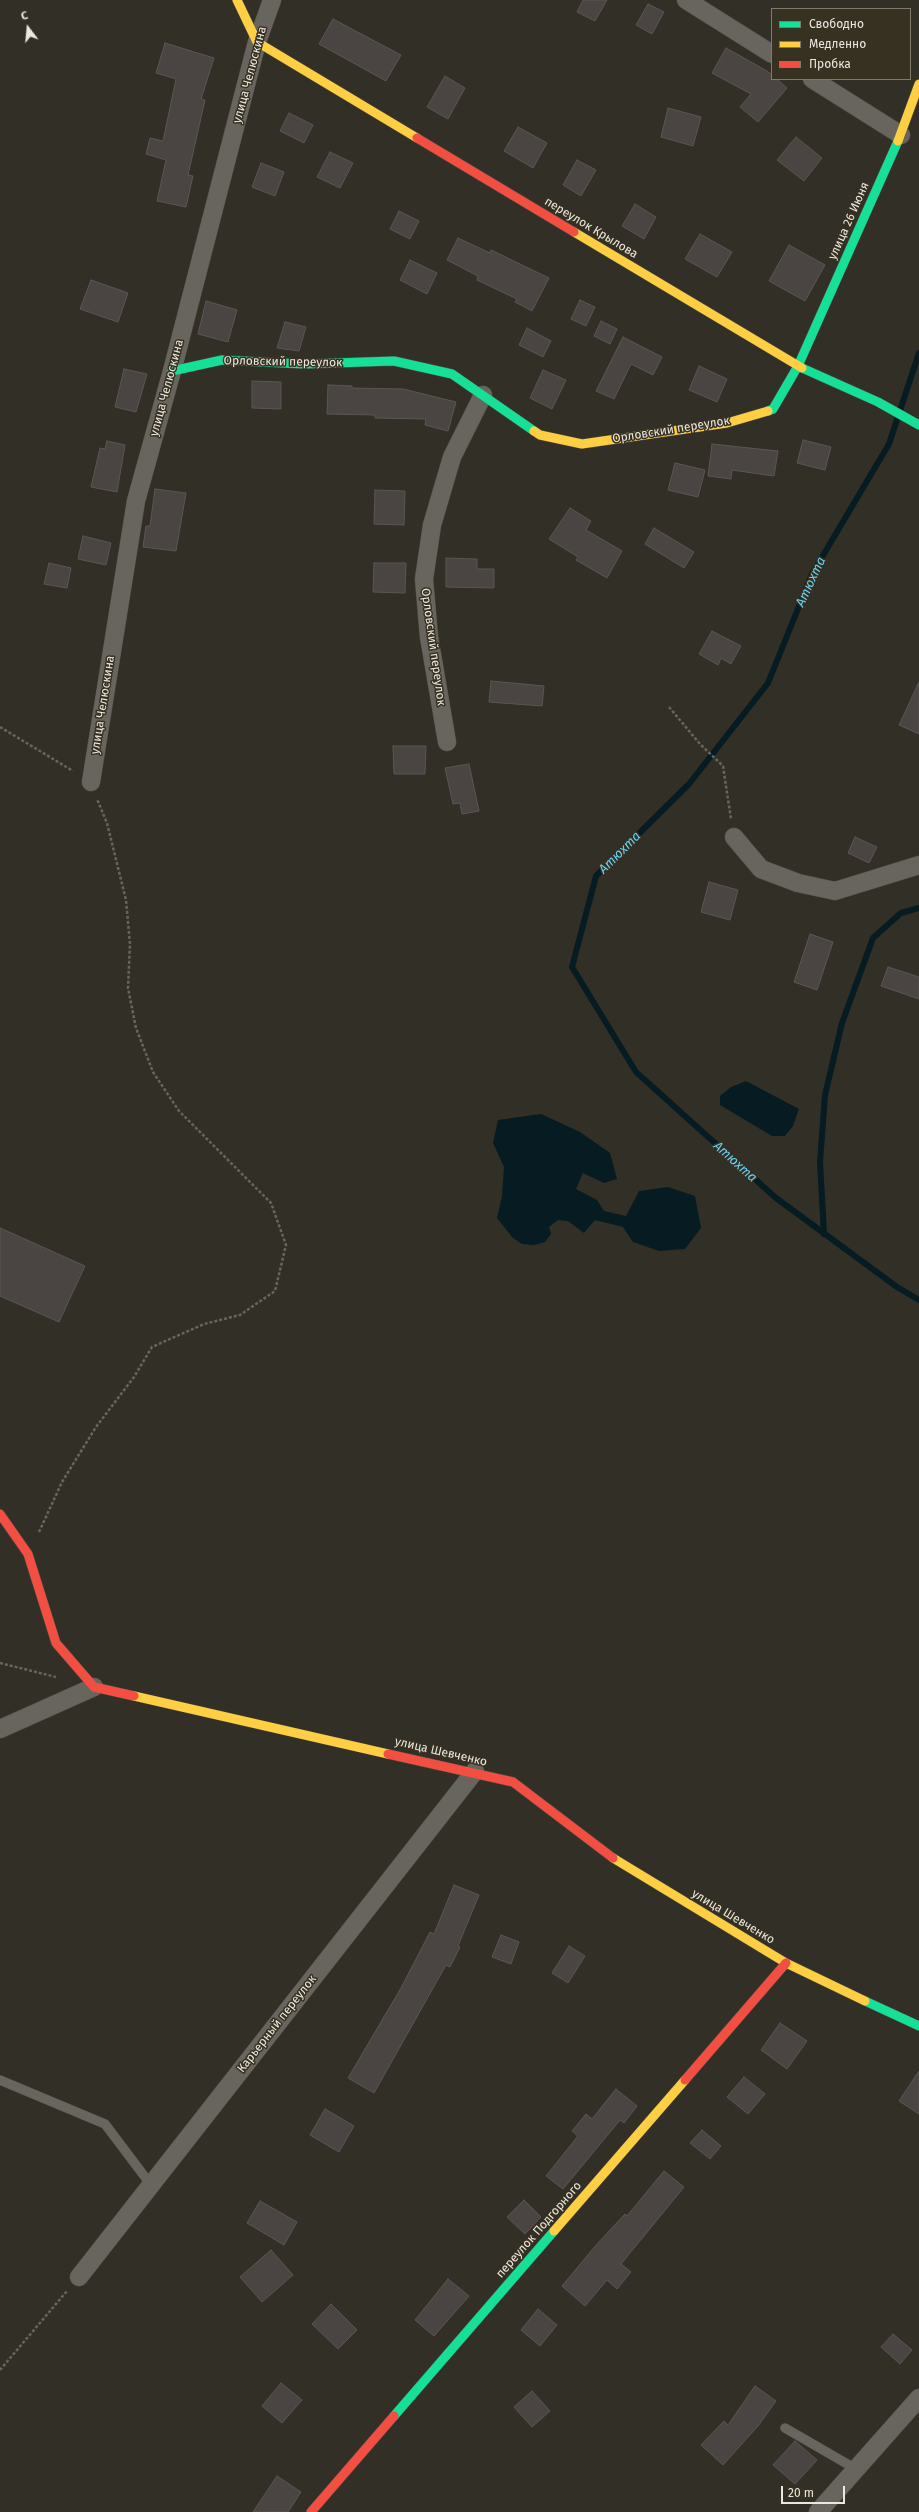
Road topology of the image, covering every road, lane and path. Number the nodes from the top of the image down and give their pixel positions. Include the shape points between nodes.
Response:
1 (237, 0) edge
2 (272, 0) edge
3 (686, 0) edge
4 (257, 42) junction
5 (771, 53) edge
6 (814, 80) edge
7 (919, 84) edge
8 (901, 135) junction
9 (798, 366) junction
10 (172, 371) junction
11 (483, 395) junction
12 (918, 424) edge
13 (669, 707) dead end
14 (0, 727) edge
15 (448, 742) dead end
16 (91, 782) junction
17 (734, 837) joint
18 (919, 865) edge
19 (0, 1514) edge
20 (28, 1554) junction
21 (0, 1663) edge
22 (58, 1678) dead end
23 (94, 1687) junction
24 (0, 1729) edge
25 (475, 1771) junction
26 (786, 1963) junction
27 (919, 2026) edge
28 (0, 2080) edge
29 (151, 2186) junction
30 (79, 2277) joint
31 (0, 2370) edge
32 (919, 2398) edge
33 (785, 2428) dead end
34 (856, 2469) junction
35 (311, 2512) edge
36 (818, 2512) edge

1 - 4 street
2 - 4 street, улица Челюскина
3 - 5 street
4 - 9 street, переулок Крылова
4 - 10 street, улица Челюскина
6 - 8 street
7 - 8 street, улица 26 Июня
8 - 9 street, улица 26 Июня
9 - 11 street, Орловский переулок via 773,409 727,423 582,444 540,435
9 - 12 street, переулок Крылова via 878,402
10 - 11 street, Орловский переулок via 222,360 304,364 394,361 452,374
10 - 16 street, улица Челюскина via 136,501
11 - 15 street, Орловский переулок via 452,457 432,525 424,579 429,637
13 - 17 path via 700,744 723,766
14 - 16 path
16 - 20 path via 107,823 126,900 130,944 128,988 136,1028 153,1072 179,1111 271,1203 286,1245 275,1291 240,1315 204,1324 152,1347 134,1377 96,1427 62,1482
17 - 18 street via 761,868 798,883 835,891
19 - 20 street
20 - 23 street via 56,1643
21 - 22 path
23 - 24 street
23 - 25 street, улица Шевченко
25 - 26 street, улица Шевченко via 513,1782 615,1859
25 - 29 street, Карьерный переулок
26 - 27 street, улица Шевченко
26 - 35 street, переулок Подгорного
28 - 29 lane via 105,2124
29 - 30 street, Карьерный переулок
30 - 31 path
32 - 34 street
33 - 34 lane
34 - 36 street

